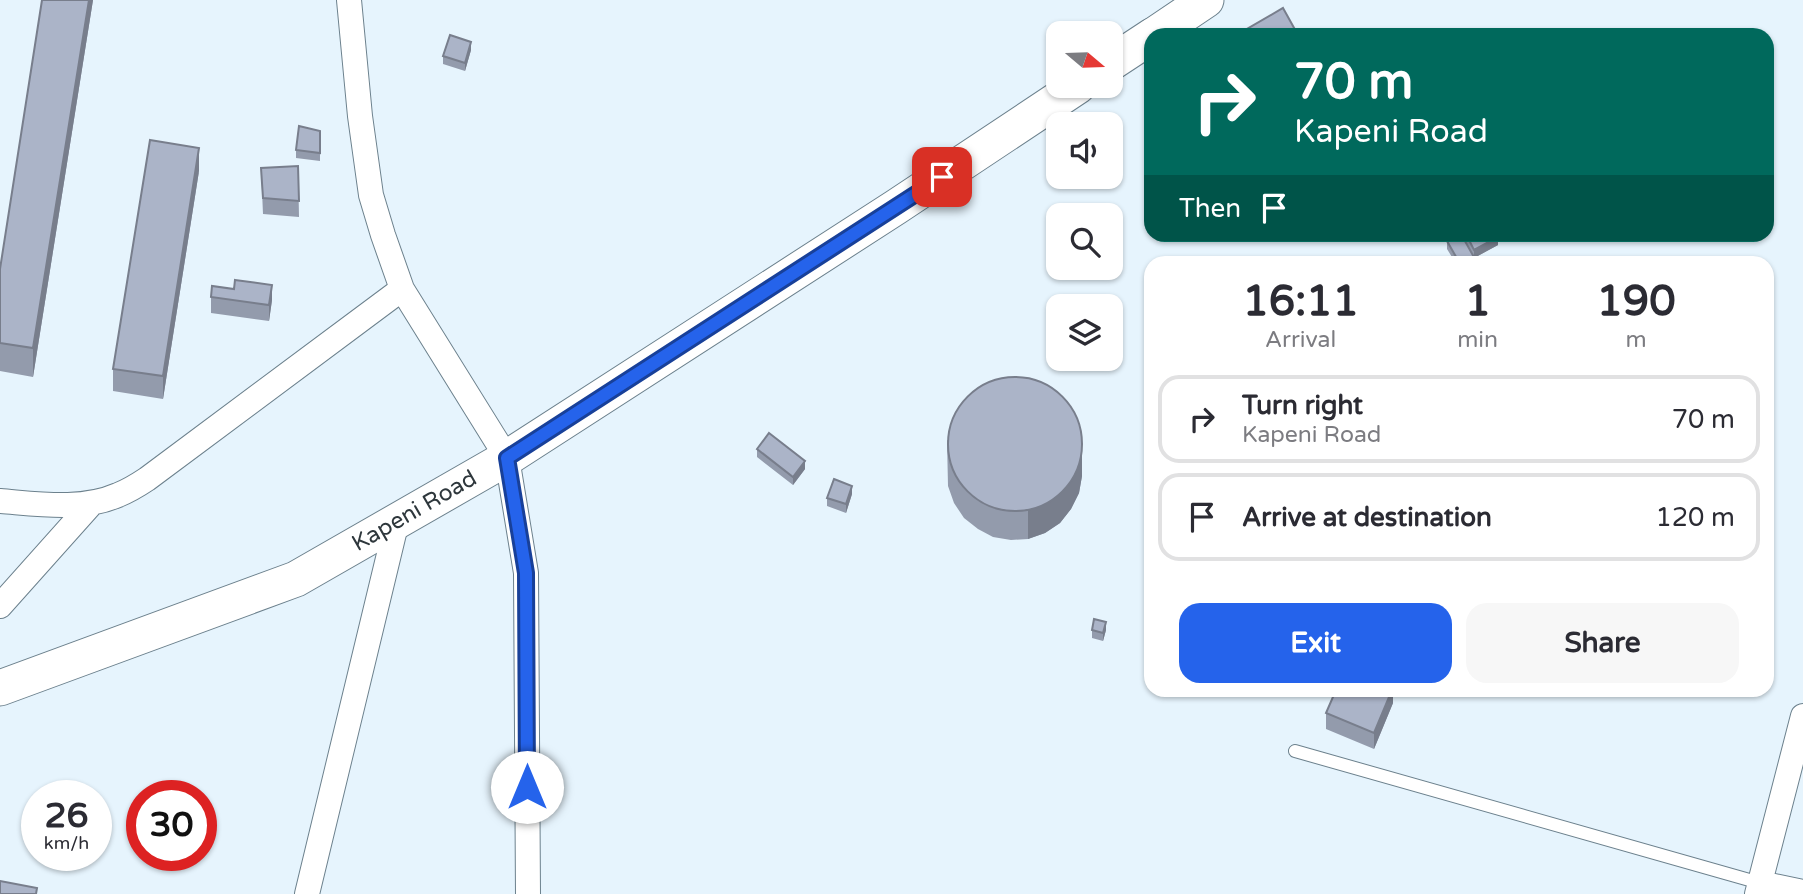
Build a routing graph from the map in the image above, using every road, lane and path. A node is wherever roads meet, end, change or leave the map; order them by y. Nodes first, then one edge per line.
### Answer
1 (349, 0) edge
2 (1206, 0) edge
3 (1165, 28) edge
4 (1144, 42) edge
5 (1124, 55) edge
6 (1060, 98) edge
7 (402, 289) junction
8 (507, 458) junction
9 (0, 500) edge
10 (92, 503) junction
11 (397, 521) junction
12 (0, 606) edge
13 (0, 688) edge
14 (1803, 716) edge
15 (1295, 751) dead end
16 (1759, 889) edge
17 (1803, 892) edge
18 (307, 894) edge
19 (527, 894) edge

1 - 7 street
2 - 3 main road
4 - 5 main road
6 - 8 main road, Kapeni Road
7 - 8 street
7 - 10 street
8 - 11 main road, Kapeni Road
8 - 19 street
9 - 10 street
10 - 12 street
11 - 13 main road, Kapeni Road
11 - 18 street
14 - 16 street
15 - 16 lane
16 - 17 street

